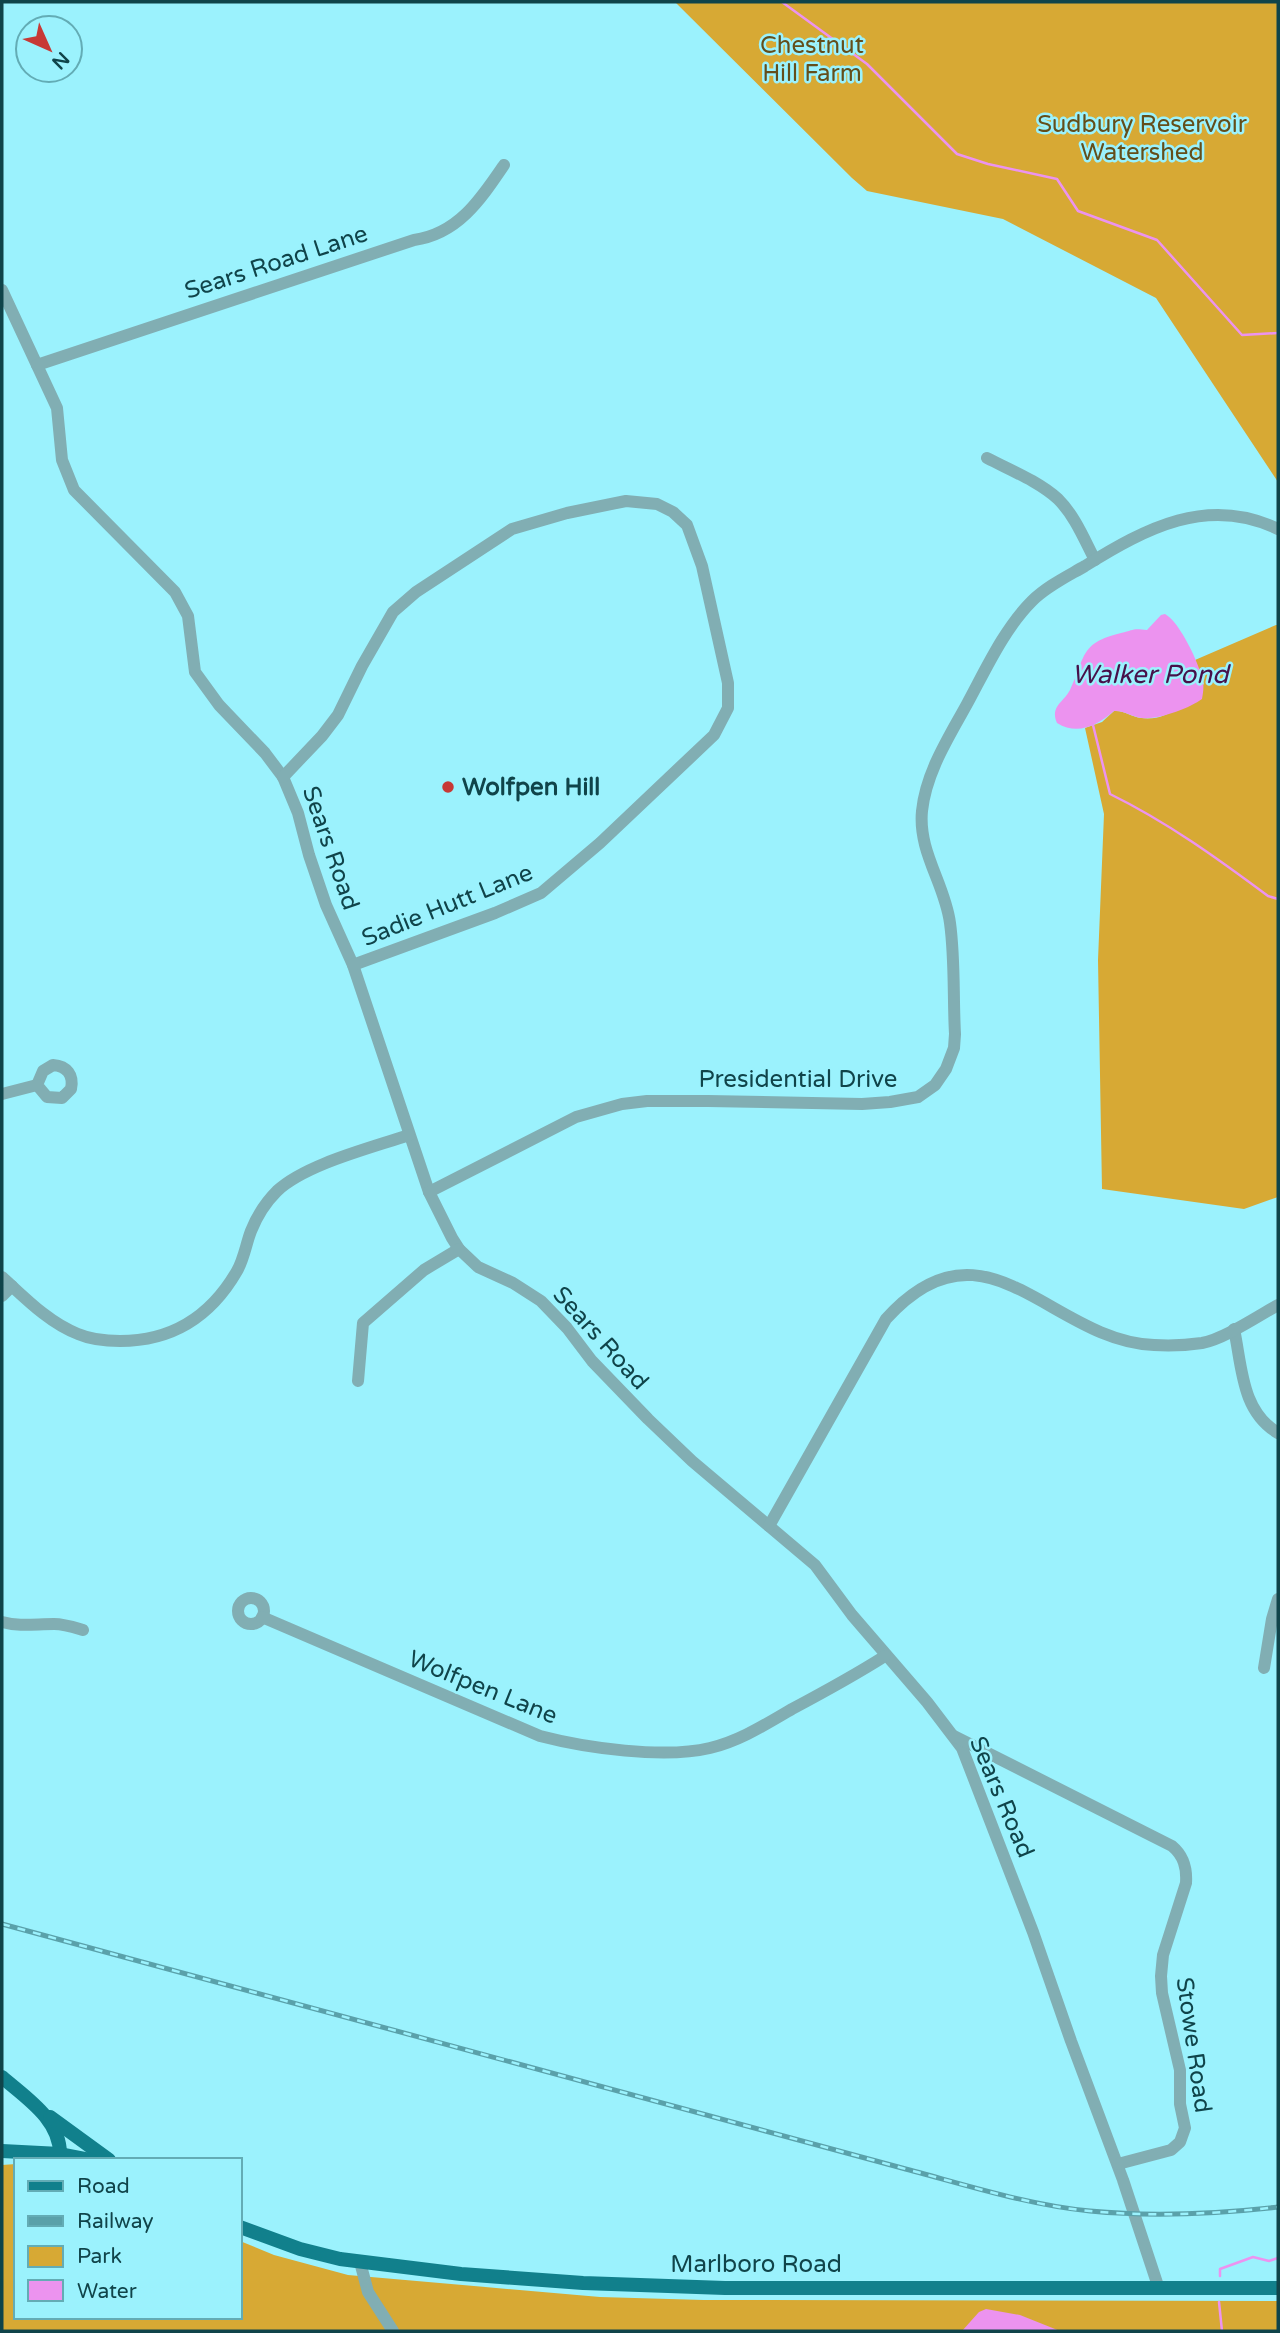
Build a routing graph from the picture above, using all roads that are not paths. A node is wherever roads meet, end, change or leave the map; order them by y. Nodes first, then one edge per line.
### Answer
1 (505, 165) dead end
2 (2, 290) edge
3 (37, 365) junction
4 (987, 458) dead end
5 (1278, 529) edge
6 (1095, 560) junction
7 (283, 777) junction
8 (353, 965) junction
9 (37, 1085) dead end
10 (2, 1094) edge
11 (409, 1135) junction
12 (429, 1192) junction
13 (459, 1249) junction
14 (2, 1277) edge
15 (12, 1286) junction
16 (2, 1296) edge
17 (1278, 1305) edge
18 (1234, 1329) junction
19 (358, 1381) dead end
20 (1278, 1433) edge
21 (769, 1527) junction
22 (1278, 1599) edge
23 (262, 1616) dead end
24 (2, 1622) edge
25 (83, 1630) dead end
26 (885, 1656) junction
27 (1264, 1668) dead end
28 (953, 1736) junction
29 (2, 2077) edge
30 (44, 2113) junction
31 (2, 2151) edge
32 (60, 2154) junction
33 (81, 2158) edge
34 (106, 2158) edge
35 (1118, 2164) junction
36 (242, 2228) edge
37 (360, 2262) junction
38 (1278, 2288) edge
39 (1158, 2289) junction
40 (393, 2331) edge

1 - 3 street, Sears Road Lane
2 - 3 street, Sears Road
3 - 7 street, Sears Road
4 - 6 street
5 - 6 street, Presidential Drive
6 - 12 street, Presidential Drive
7 - 8 street, Sears Road
7 - 8 street, Sadie Hutt Lane
8 - 11 street, Sears Road
9 - 10 street
11 - 12 street, Sears Road
11 - 15 street
12 - 13 street, Sears Road
13 - 19 street
13 - 21 street, Sears Road
14 - 15 street
15 - 16 street
17 - 18 street
18 - 20 street
18 - 21 street
21 - 26 street, Sears Road
22 - 27 street
23 - 26 street, Wolfpen Lane
24 - 25 street
26 - 28 street, Sears Road
28 - 35 street, Sears Road
28 - 35 street, Stowe Road
29 - 30 main road
30 - 32 main road
30 - 34 main road
31 - 32 main road
32 - 33 main road
35 - 39 street, Sears Road
36 - 37 main road, Marlboro Road
37 - 39 main road, Marlboro Road
37 - 40 street
38 - 39 main road, Marlboro Road

